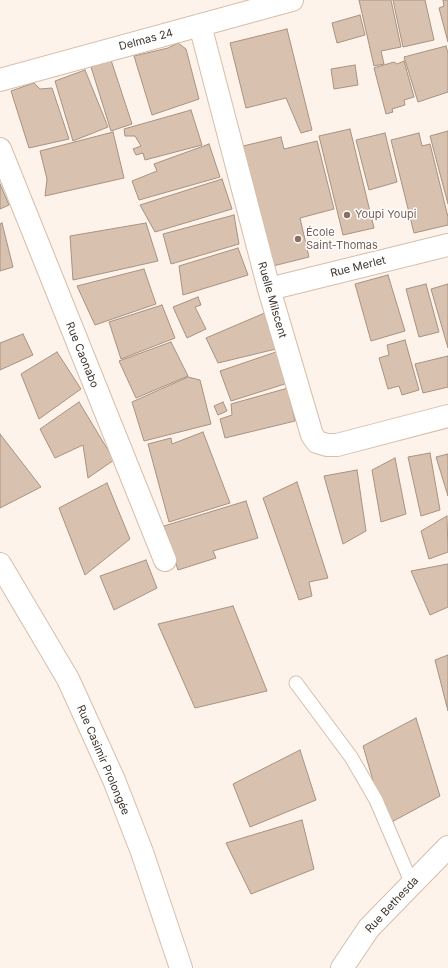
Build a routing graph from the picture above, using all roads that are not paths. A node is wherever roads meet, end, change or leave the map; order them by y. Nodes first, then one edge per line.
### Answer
1 (292, 0) edge
2 (200, 25) junction
3 (0, 80) edge
4 (0, 149) edge
5 (448, 245) edge
6 (269, 289) junction
7 (448, 416) edge
8 (165, 560) dead end
9 (0, 564) edge
10 (296, 683) dead end
11 (448, 847) edge
12 (412, 884) junction
13 (181, 968) edge
14 (342, 968) edge

1 - 2 street, Delmas 24
2 - 3 street, Delmas 24
2 - 6 street, Ruelle Milscent
4 - 8 street, Rue Caonabo
5 - 6 street, Rue Merlet
6 - 7 street, Ruelle Milscent
9 - 13 street, Rue Casimir Prolongée
10 - 12 lane
11 - 12 street, Rue Bethesda
12 - 14 street, Rue Bethesda

